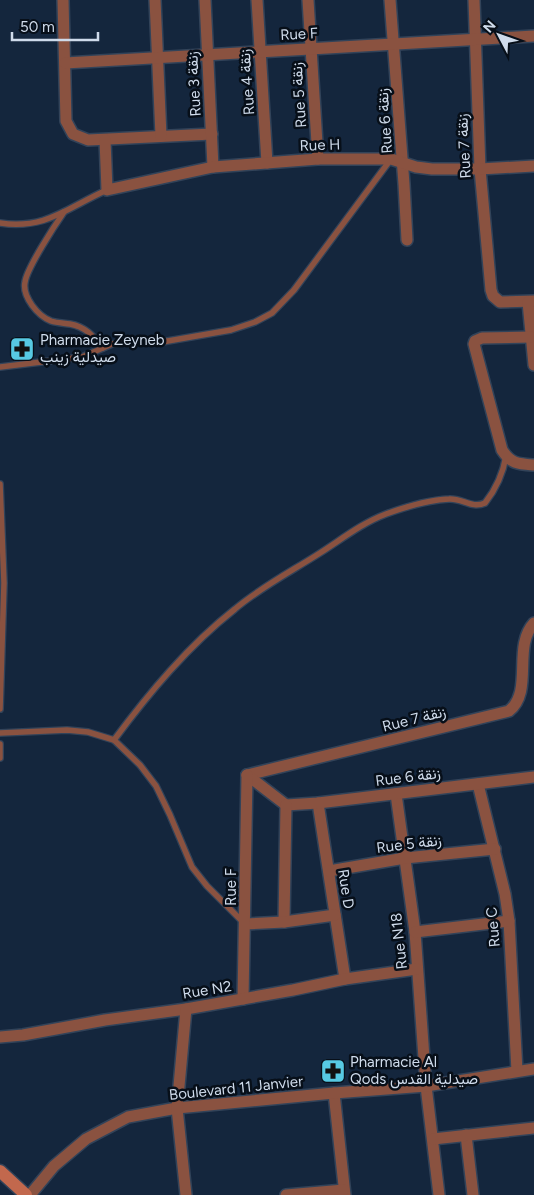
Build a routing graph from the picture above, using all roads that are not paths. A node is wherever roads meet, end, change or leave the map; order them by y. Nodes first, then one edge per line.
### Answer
1 (63, 0) edge
2 (155, 0) edge
3 (205, 0) edge
4 (257, 0) edge
5 (308, 0) edge
6 (390, 0) edge
7 (474, 0) edge
8 (534, 36) edge
9 (476, 39) junction
10 (394, 44) junction
11 (311, 49) junction
12 (260, 52) junction
13 (208, 55) junction
14 (158, 58) junction
15 (65, 63) junction
16 (212, 134) junction
17 (161, 136) junction
18 (106, 140) junction
19 (318, 159) junction
20 (391, 159) junction
21 (402, 162) junction
22 (267, 163) junction
23 (534, 166) edge
24 (213, 167) junction
25 (480, 169) junction
26 (107, 190) junction
27 (64, 212) junction
28 (0, 223) edge
29 (407, 240) dead end
30 (531, 301) edge
31 (531, 337) junction
32 (103, 348) junction
33 (533, 364) edge
34 (0, 368) edge
35 (506, 456) junction
36 (534, 465) edge
37 (0, 484) edge
38 (2, 583) edge
39 (534, 623) edge
40 (529, 658) edge
41 (0, 709) edge
42 (0, 733) edge
43 (114, 740) junction
44 (0, 744) edge
45 (0, 758) edge
46 (247, 775) junction
47 (534, 777) edge
48 (478, 784) junction
49 (396, 794) junction
50 (318, 803) junction
51 (286, 805) junction
52 (494, 849) junction
53 (405, 858) junction
54 (328, 871) junction
55 (335, 915) junction
56 (509, 921) junction
57 (284, 922) junction
58 (246, 924) junction
59 (415, 932) junction
60 (417, 969) junction
61 (345, 979) junction
62 (243, 999) junction
63 (186, 1009) junction
64 (0, 1037) edge
65 (534, 1070) edge
66 (517, 1072) junction
67 (426, 1086) junction
68 (334, 1093) junction
69 (177, 1108) junction
70 (534, 1128) edge
71 (466, 1135) junction
72 (433, 1139) junction
73 (0, 1171) edge
74 (345, 1192) edge
75 (26, 1195) edge
76 (30, 1195) edge
77 (186, 1195) edge
78 (286, 1195) edge
79 (439, 1195) edge
80 (473, 1195) edge

1 - 15 street
2 - 14 street
3 - 13 street, Rue 3 زنقة
4 - 12 street, Rue 4 زنقة
5 - 11 street, Rue 5 زنقة
6 - 10 street, Rue 6 زنقة
7 - 9 street, Rue 7 زنقة
8 - 9 street, Rue F
9 - 10 street, Rue F
9 - 25 street, Rue 7 زنقة
10 - 11 street, Rue F
10 - 21 street, Rue 6 زنقة
11 - 12 street, Rue F
11 - 19 street, Rue 5 زنقة
12 - 13 street, Rue F
12 - 22 street, Rue 4 زنقة
13 - 14 street, Rue F
13 - 16 street, Rue 3 زنقة
14 - 15 street, Rue F
14 - 17 street
15 - 18 street
16 - 17 street
16 - 24 street, Rue 3 زنقة
17 - 18 street
18 - 26 street
19 - 20 street, Rue H
19 - 22 street, Rue H
20 - 21 street, Rue H
20 - 32 lane
21 - 25 street, Rue H
21 - 29 street, Rue 6 زنقة
22 - 24 street, Rue H
23 - 25 street, Rue H
24 - 26 street, Rue H
25 - 30 street, Rue 7 زنقة
26 - 27 lane
27 - 28 lane
27 - 32 lane
30 - 31 street
31 - 33 street
31 - 35 street
32 - 34 lane
35 - 36 street
35 - 43 lane
37 - 38 lane
38 - 41 lane
39 - 40 street, Rue 7 زنقة
40 - 46 street, Rue 7 زنقة
42 - 43 lane
43 - 58 lane
44 - 45 lane
46 - 51 street
46 - 58 street, Rue F
47 - 48 street, Rue 6 زنقة
48 - 49 street, Rue 6 زنقة
48 - 52 street, Rue C
49 - 50 street, Rue 6 زنقة
49 - 53 street, Rue N18
50 - 51 street, Rue 6 زنقة
50 - 54 street, Rue D
51 - 57 street
52 - 53 street, Rue 5 زنقة
52 - 56 street, Rue C
53 - 54 street, Rue 5 زنقة
53 - 59 street, Rue N18
54 - 55 street, Rue D
55 - 57 street
55 - 61 street, Rue D
56 - 59 street
56 - 66 street, Rue C
57 - 58 street
58 - 62 street, Rue F
59 - 60 street, Rue N18
60 - 61 street, Rue N2
60 - 67 street, Rue N18
61 - 62 street, Rue N2
62 - 63 street, Rue N2
63 - 64 street, Rue N2
63 - 69 street
65 - 66 street, Boulevard 11 Janvier
66 - 67 street, Boulevard 11 Janvier
67 - 68 street, Boulevard 11 Janvier
67 - 72 street, Rue N18
68 - 69 street, Boulevard 11 Janvier
68 - 74 street
69 - 76 street, Boulevard 11 Janvier
69 - 77 street
70 - 71 street
71 - 72 street
71 - 80 street
72 - 79 street, Rue N18
73 - 75 main road
74 - 78 street

